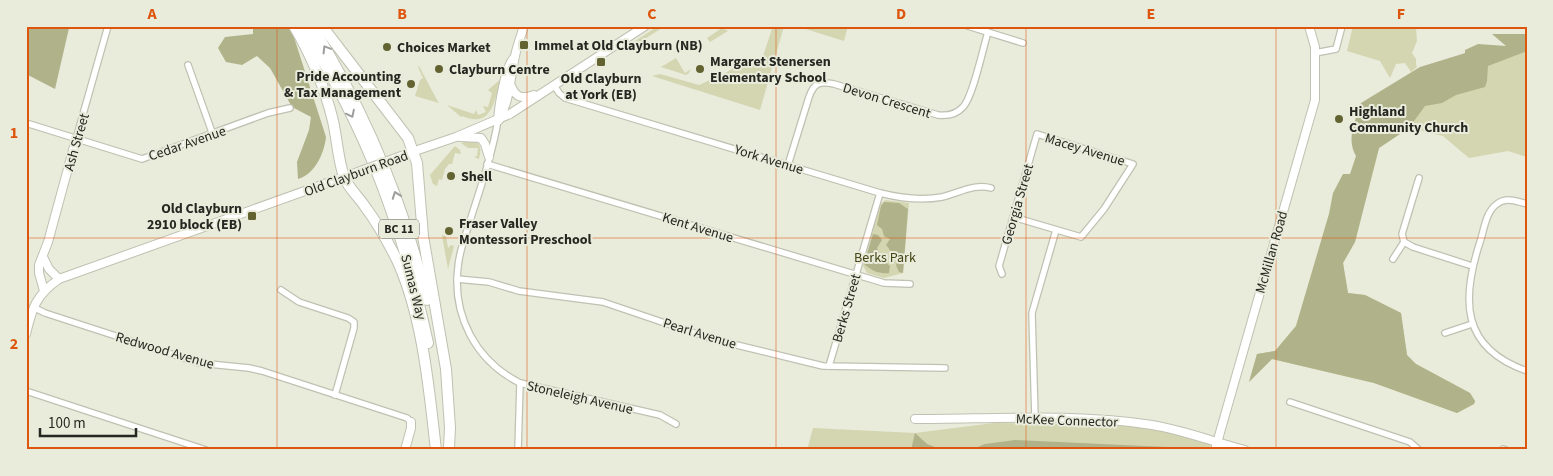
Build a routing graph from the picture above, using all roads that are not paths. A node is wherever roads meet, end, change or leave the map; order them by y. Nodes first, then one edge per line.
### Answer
1 (108, 26) edge
2 (294, 26) edge
3 (301, 26) edge
4 (312, 26) edge
5 (322, 26) edge
6 (524, 26) edge
7 (645, 26) edge
8 (968, 26) edge
9 (1309, 26) edge
10 (1342, 26) edge
11 (988, 32) junction
12 (1023, 43) dead end
13 (1315, 52) junction
14 (514, 58) junction
15 (188, 65) dead end
16 (554, 85) junction
17 (511, 86) junction
18 (543, 93) junction
19 (290, 108) dead end
20 (498, 120) junction
21 (26, 123) edge
22 (213, 134) junction
23 (1037, 134) joint
24 (456, 137) junction
25 (76, 139) junction
26 (409, 154) junction
27 (488, 160) junction
28 (788, 165) junction
29 (344, 177) junction
30 (1419, 178) dead end
31 (991, 188) dead end
32 (880, 193) junction
33 (1527, 204) edge
34 (1013, 217) junction
35 (1056, 230) junction
36 (1404, 242) junction
37 (43, 257) junction
38 (1393, 259) dead end
39 (1472, 266) junction
40 (855, 274) junction
41 (1002, 274) dead end
42 (59, 279) junction
43 (457, 279) junction
44 (910, 284) dead end
45 (47, 288) junction
46 (281, 290) dead end
47 (33, 307) junction
48 (1472, 324) junction
49 (1445, 333) dead end
50 (26, 334) edge
51 (829, 366) junction
52 (945, 368) dead end
53 (1527, 371) edge
54 (520, 383) junction
55 (26, 390) edge
56 (335, 395) junction
57 (1290, 402) dead end
58 (1035, 418) junction
59 (915, 419) dead end
60 (411, 422) joint
61 (676, 424) dead end
62 (1216, 446) edge
63 (446, 449) edge
64 (206, 450) edge
65 (405, 450) edge
66 (436, 450) edge
67 (518, 450) edge
68 (1245, 450) edge
69 (1419, 450) edge

1 - 25 street, Ash Street
2 - 29 highway
3 -> 63 highway, Sumas Way / BC 11
63 -> 4 highway, Sumas Way / BC 11
5 - 26 highway
6 - 14 main road
7 - 16 main road, Old Clayburn Road
8 - 11 street
9 - 13 main road, McMillan Road
10 - 13 street
11 - 12 street
11 - 28 street, Devon Crescent
13 - 62 main road, McMillan Road
14 - 17 main road
14 - 20 main road
15 - 22 street
16 - 18 main road, Old Clayburn Road
16 - 28 street, York Avenue
17 - 18 main road
17 - 20 main road
18 - 20 main road, Old Clayburn Road
19 - 22 street, Cedar Avenue
20 - 24 main road, Old Clayburn Road
20 - 27 street, Stoneleigh Avenue
21 - 25 street, Cedar Avenue
22 - 25 street, Cedar Avenue
23 - 34 street, Georgia Street
23 - 35 street, Macey Avenue
24 - 26 main road, Old Clayburn Road
24 - 27 main road
25 - 37 main road, Ash Street
26 - 29 main road, Old Clayburn Road, bridge
26 - 63 highway
27 - 40 street, Kent Avenue
27 - 43 street, Stoneleigh Avenue
28 - 32 street, York Avenue
29 - 42 main road, Old Clayburn Road
29 - 66 highway
30 - 36 street
31 - 32 street, York Avenue
32 - 40 street, Berks Street
33 - 39 street
34 - 35 street
34 - 41 street, Georgia Street
35 - 58 street
36 - 38 street
36 - 39 street
37 - 42 main road
37 - 45 main road, Ash Street
39 - 48 street
40 - 44 street, Kent Avenue
40 - 51 street, Berks Street
42 - 45 main road, Old Clayburn Road
43 - 51 street, Pearl Avenue
43 - 54 street, Stoneleigh Avenue
45 - 47 main road
46 - 56 street
47 - 50 main road
47 - 56 street, Redwood Avenue
48 - 49 street
48 - 53 street
51 - 52 street, Pearl Avenue
54 - 61 street, Stoneleigh Avenue
54 - 67 street
55 - 64 street
56 - 60 street, Redwood Avenue
57 - 69 street
58 - 59 main road, McKee Connector
58 - 62 main road, McKee Connector
60 - 65 main road
62 - 68 main road, McKee Connector

